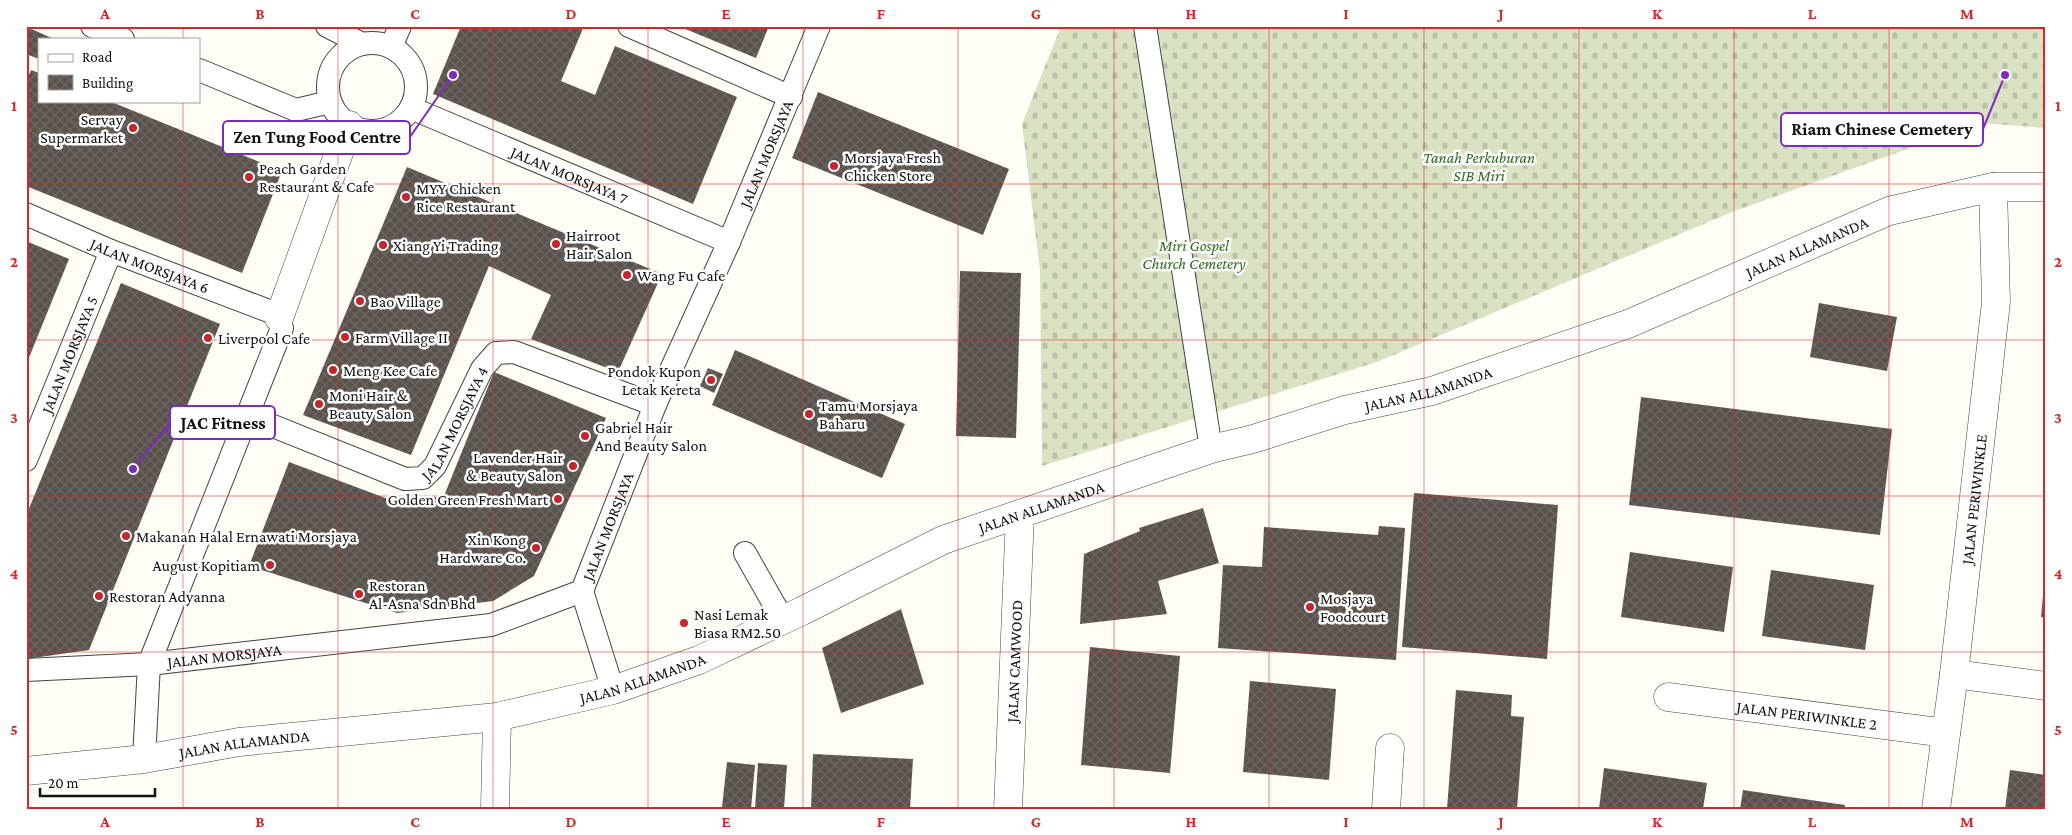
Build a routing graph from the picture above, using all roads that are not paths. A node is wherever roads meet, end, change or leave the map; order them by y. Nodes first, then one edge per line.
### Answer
1 (92, 26) edge
2 (328, 26) edge
3 (400, 26) edge
4 (628, 26) edge
5 (819, 26) edge
6 (1145, 26) edge
7 (121, 38) edge
8 (362, 44) junction
9 (391, 47) junction
10 (200, 70) edge
11 (791, 97) junction
12 (330, 102) junction
13 (411, 108) junction
14 (349, 125) junction
15 (2046, 186) edge
16 (1993, 187) junction
17 (26, 214) edge
18 (729, 242) junction
19 (111, 250) junction
20 (276, 316) junction
21 (655, 405) junction
22 (248, 416) junction
23 (1212, 449) junction
24 (26, 460) edge
25 (1020, 514) junction
26 (746, 553) dead end
27 (582, 591) junction
28 (783, 620) junction
29 (149, 664) junction
30 (26, 670) edge
31 (1954, 674) junction
32 (2046, 686) edge
33 (613, 690) junction
34 (1668, 697) dead end
35 (497, 717) junction
36 (1946, 733) junction
37 (1390, 748) dead end
38 (144, 759) junction
39 (26, 771) edge
40 (495, 809) edge
41 (1008, 809) edge
42 (1386, 809) edge
43 (1936, 809) edge

1 - 7 lane
2 - 8 lane
3 - 9 lane
4 - 11 lane
5 - 11 lane, JALAN MORSJAYA
6 - 23 lane
8 - 9 lane
8 - 12 lane
9 - 13 lane
10 - 12 lane
11 - 18 lane, JALAN MORSJAYA
12 - 14 lane
13 - 14 lane
13 - 18 lane, JALAN MORSJAYA 7
14 - 20 street
15 - 16 street, JALAN ALLAMANDA
16 - 23 street, JALAN ALLAMANDA
16 - 31 street, JALAN PERIWINKLE
17 - 19 lane, JALAN MORSJAYA 6
18 - 21 lane, JALAN MORSJAYA
19 - 20 lane, JALAN MORSJAYA 6
19 - 24 lane, JALAN MORSJAYA 5
20 - 22 lane
21 - 22 lane, JALAN MORSJAYA 4
21 - 27 lane, JALAN MORSJAYA
22 - 29 lane
23 - 25 street, JALAN ALLAMANDA
25 - 28 street, JALAN ALLAMANDA
25 - 41 street, JALAN CAMWOOD
26 - 28 lane
27 - 29 lane, JALAN MORSJAYA
27 - 33 lane
28 - 33 street, JALAN ALLAMANDA
29 - 30 lane, JALAN MORSJAYA
29 - 38 lane
31 - 32 street
31 - 36 street, JALAN PERIWINKLE
33 - 35 street, JALAN ALLAMANDA
34 - 36 street, JALAN PERIWINKLE 2
35 - 38 street, JALAN ALLAMANDA
35 - 40 street
36 - 43 street, JALAN PERIWINKLE
37 - 42 street
38 - 39 street, JALAN ALLAMANDA

